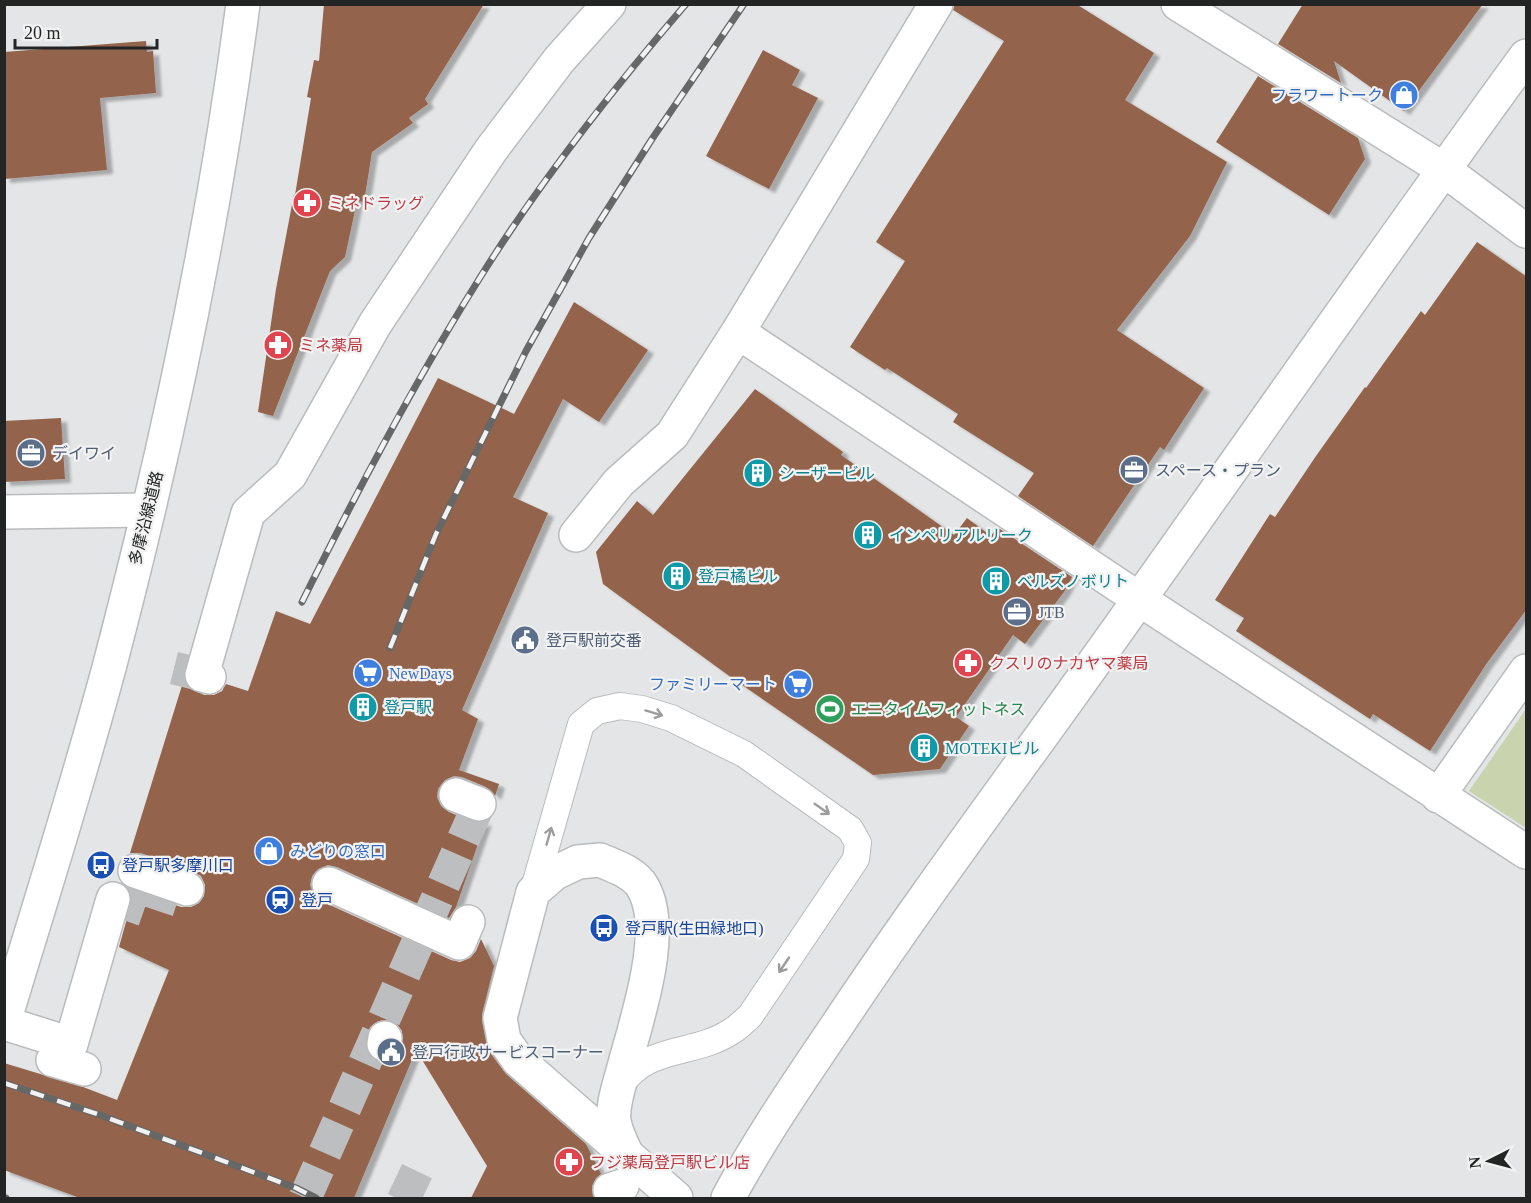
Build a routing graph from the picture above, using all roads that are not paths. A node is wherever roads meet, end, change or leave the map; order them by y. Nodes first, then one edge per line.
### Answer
1 (243, 4) edge
2 (609, 4) edge
3 (936, 4) edge
4 (1178, 4) edge
5 (1527, 56) edge
6 (1443, 169) junction
7 (1527, 231) edge
8 (738, 332) junction
9 (148, 510) junction
10 (4, 512) edge
11 (576, 535) dead end
12 (1139, 599) junction
13 (1527, 671) edge
14 (209, 677) dead end
15 (1438, 796) junction
16 (1527, 852) edge
17 (135, 871) dead end
18 (329, 884) dead end
19 (187, 889) dead end
20 (534, 892) junction
21 (114, 899) dead end
22 (468, 922) dead end
23 (4, 1022) edge
24 (53, 1060) dead end
25 (84, 1069) dead end
26 (619, 1087) junction
27 (620, 1177) junction
28 (676, 1198) edge
29 (728, 1198) edge

1 - 9 street, 多摩沿線道路
2 - 14 street
3 - 8 street
4 - 6 street
5 - 6 street
6 - 7 street
6 - 12 street
8 - 11 street
8 - 12 street
9 - 10 street
9 - 23 street, 多摩沿線道路
12 - 15 street
12 - 29 street
13 - 15 street
15 - 16 street
17 - 19 street
18 - 22 street
20 - 26 street
20 -> 26 lane
20 - 27 street
21 - 23 street
24 - 25 street
26 - 27 street
27 - 28 street

